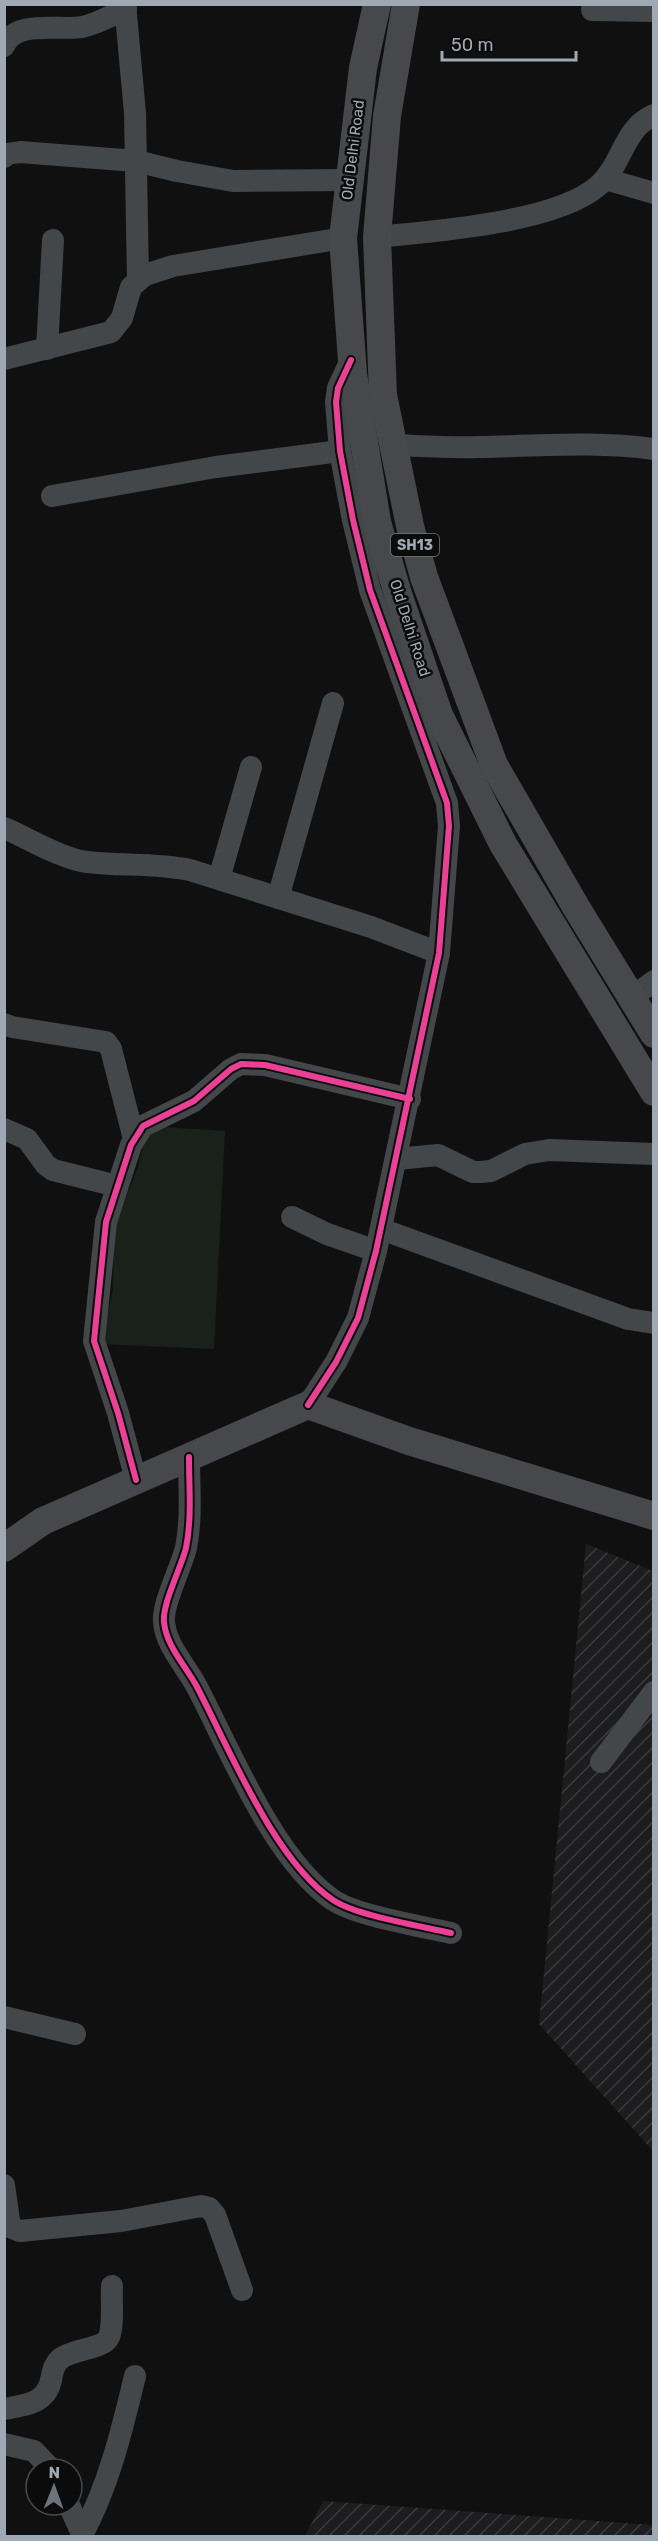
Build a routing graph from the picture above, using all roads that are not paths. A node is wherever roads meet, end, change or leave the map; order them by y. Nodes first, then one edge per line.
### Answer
1 (377, 4) edge
2 (406, 4) edge
3 (126, 7) edge
4 (592, 10) dead end
5 (654, 11) edge
6 (4, 46) edge
7 (654, 115) edge
8 (4, 157) edge
9 (136, 161) junction
10 (605, 179) junction
11 (349, 180) junction
12 (654, 193) edge
13 (377, 237) junction
14 (343, 238) junction
15 (53, 240) dead end
16 (138, 280) junction
17 (47, 349) junction
18 (4, 359) edge
19 (351, 360) junction
20 (392, 445) junction
21 (654, 449) edge
22 (340, 451) junction
23 (52, 496) dead end
24 (333, 703) dead end
25 (250, 767) dead end
26 (4, 828) edge
27 (219, 879) junction
28 (279, 898) junction
29 (439, 953) junction
30 (654, 981) edge
31 (631, 998) junction
32 (4, 1024) edge
33 (654, 1034) edge
34 (654, 1092) edge
35 (410, 1099) junction
36 (4, 1130) edge
37 (134, 1139) junction
38 (654, 1154) edge
39 (397, 1159) junction
40 (117, 1186) junction
41 (292, 1217) dead end
42 (381, 1229) junction
43 (376, 1251) junction
44 (654, 1323) edge
45 (308, 1405) junction
46 (189, 1457) junction
47 (136, 1480) junction
48 (654, 1516) edge
49 (4, 1548) edge
50 (654, 1692) edge
51 (601, 1762) dead end
52 (452, 1933) dead end
53 (4, 2017) edge
54 (75, 2034) dead end
55 (4, 2185) edge
56 (112, 2286) dead end
57 (242, 2290) dead end
58 (135, 2376) dead end
59 (4, 2409) edge
60 (4, 2444) edge
61 (40, 2457) edge
62 (74, 2517) edge
63 (82, 2536) edge

1 - 11 main road, Old Delhi Road / SH13
2 - 13 main road, Old Delhi Road / SH13
3 - 6 street
3 - 9 street
4 - 5 street
7 - 10 street
8 - 9 street
9 - 11 street
9 - 16 street
10 - 12 street
10 - 13 street
11 - 14 main road, Old Delhi Road / SH13
13 - 20 main road, Old Delhi Road / SH13
14 - 16 street
14 - 19 main road, Old Delhi Road / SH13
15 - 17 street
16 - 17 street
17 - 18 street
19 - 22 street
19 - 34 main road, Old Delhi Road / SH13
20 - 21 street
20 - 31 main road, Old Delhi Road / SH13
22 - 23 street
22 - 29 street
24 - 28 street
25 - 27 street
26 - 27 street
27 - 28 street
28 - 29 street
29 - 35 street
30 - 31 street
31 - 33 main road, Old Delhi Road / SH13
32 - 37 street
35 - 37 street
35 - 39 street
36 - 40 street
37 - 40 street
38 - 39 street
39 - 42 street
40 - 47 street
41 - 43 street
42 - 43 street
42 - 44 street
43 - 45 street
45 - 46 main road
45 - 48 main road
46 - 47 main road
46 - 52 street
47 - 49 main road
50 - 51 street
53 - 54 street
55 - 57 street
56 - 59 street
58 - 63 street
60 - 61 street
62 - 63 street

